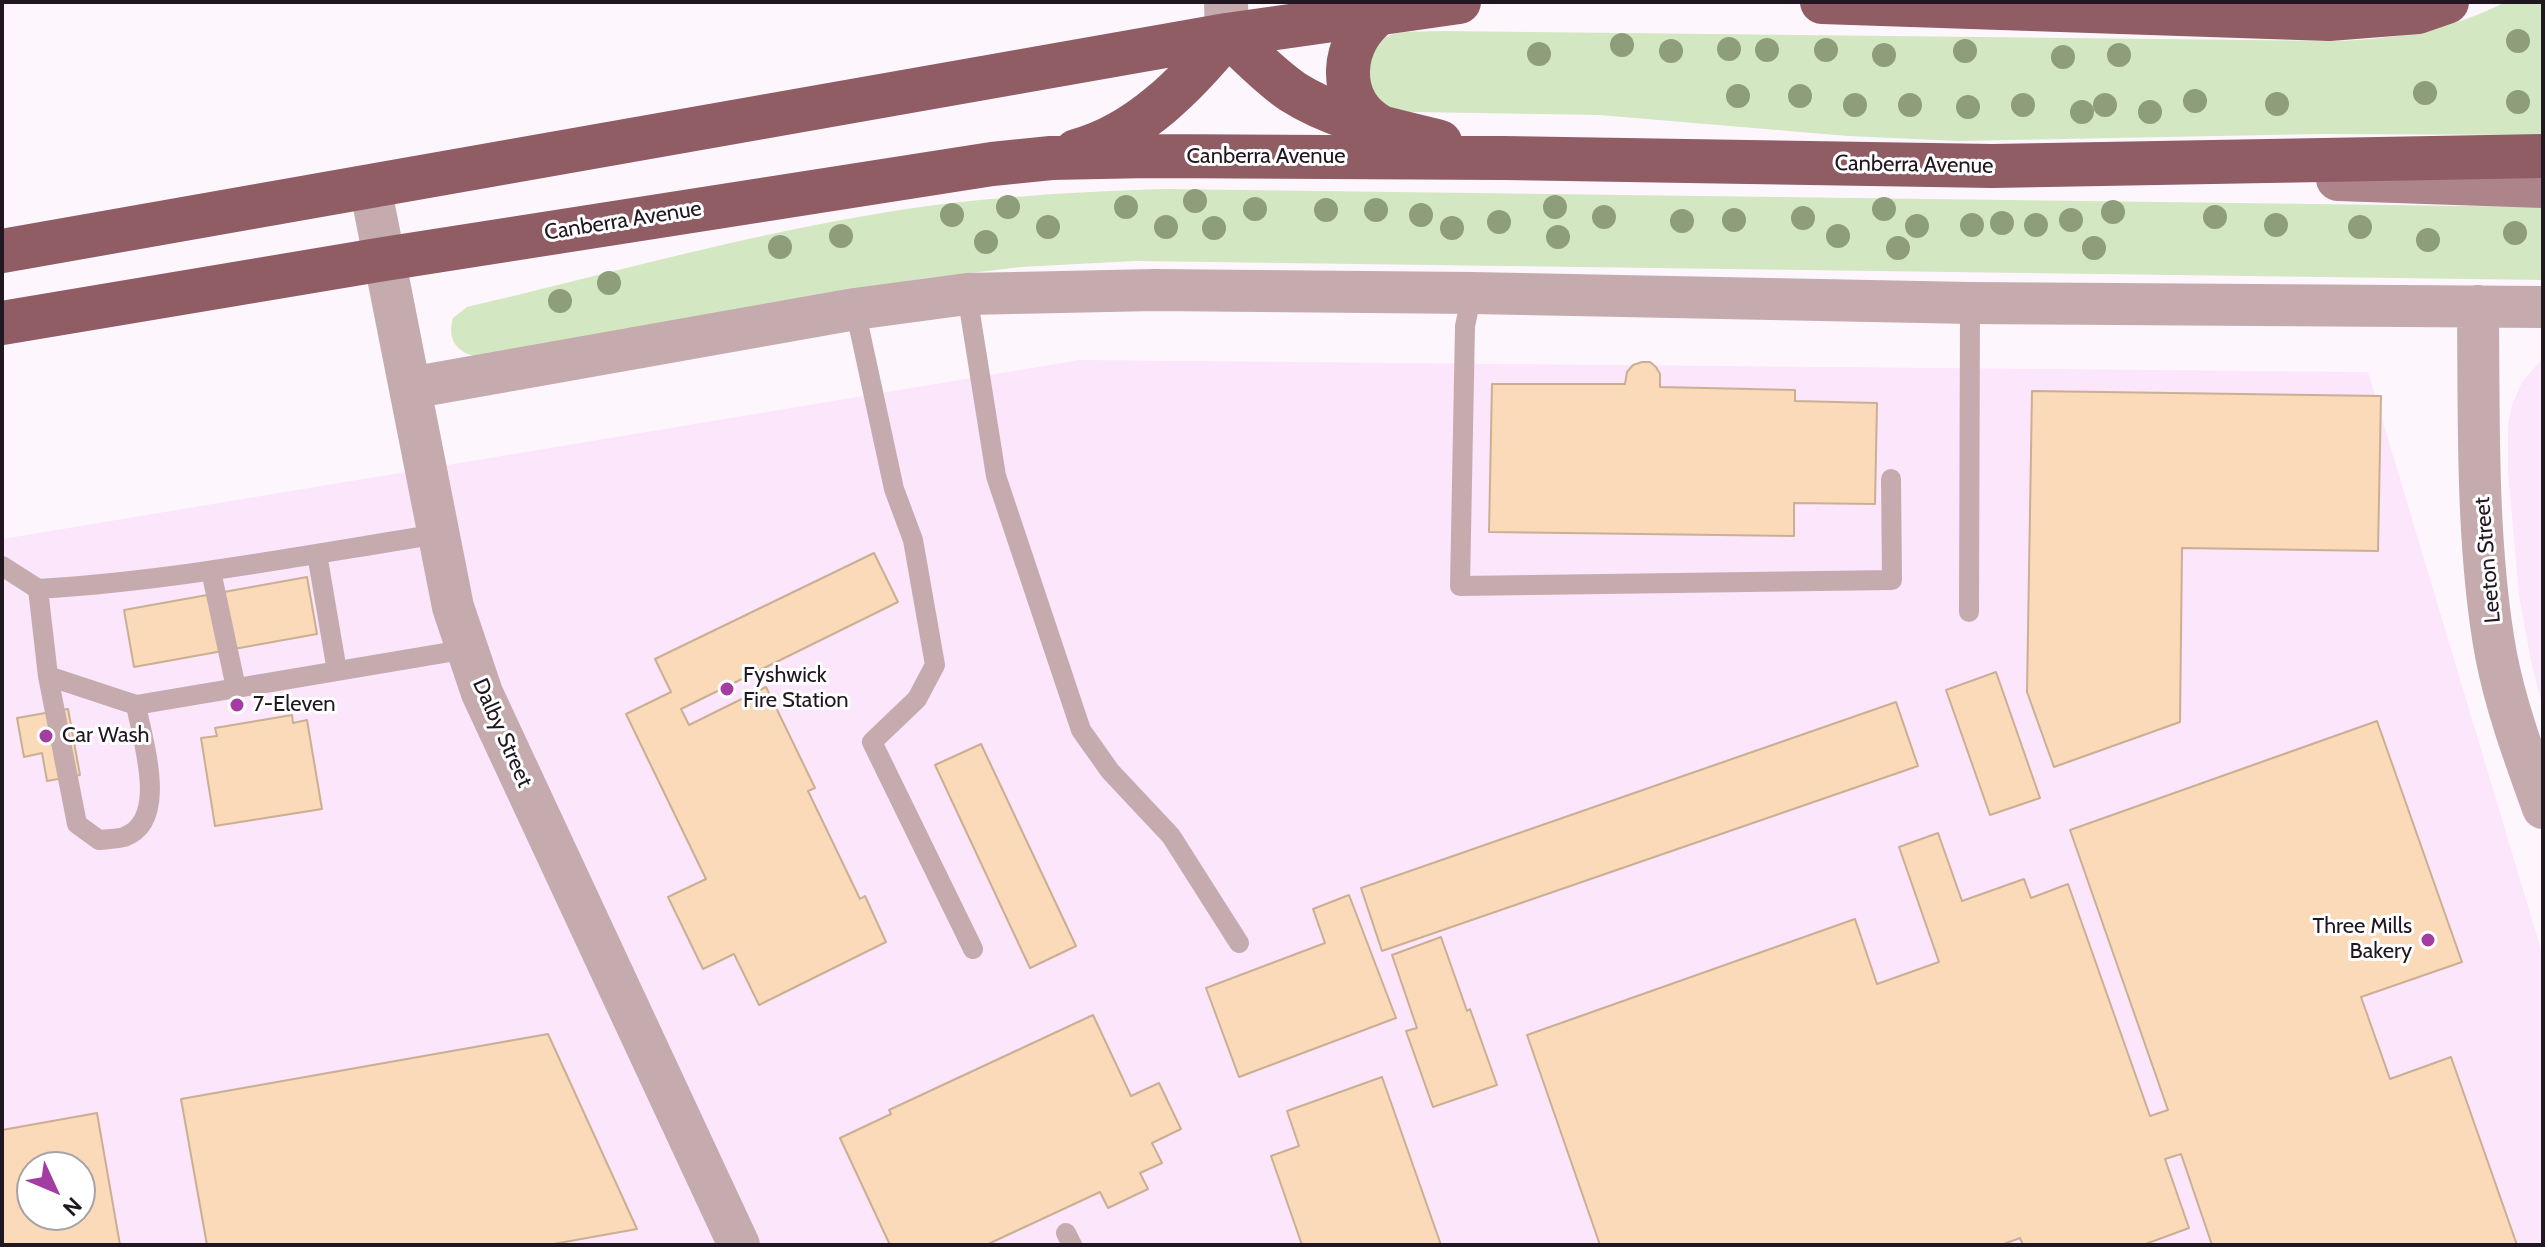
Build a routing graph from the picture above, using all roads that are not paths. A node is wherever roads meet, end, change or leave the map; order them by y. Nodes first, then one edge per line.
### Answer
1 (1459, 2) edge
2 (1822, 2) edge
3 (2447, 2) edge
4 (1380, 13) junction
5 (1226, 18) edge
6 (1379, 126) junction
7 (2543, 156) edge
8 (1051, 158) junction
9 (1504, 158) junction
10 (1992, 166) junction
11 (370, 186) junction
12 (2543, 186) edge
13 (2, 251) edge
14 (384, 259) junction
15 (1472, 293) junction
16 (967, 294) junction
17 (1970, 303) junction
18 (2478, 306) junction
19 (2543, 307) edge
20 (855, 309) junction
21 (2, 323) edge
22 (410, 388) junction
23 (1891, 479) dead end
24 (439, 534) junction
25 (317, 554) junction
26 (2, 566) edge
27 (211, 571) junction
28 (38, 589) junction
29 (1969, 612) dead end
30 (468, 649) junction
31 (337, 671) junction
32 (48, 676) junction
33 (236, 688) junction
34 (136, 705) junction
35 (2543, 808) edge
36 (1239, 943) dead end
37 (973, 949) dead end
38 (739, 1245) edge

1 - 4 highway
2 - 3 highway
4 - 5 highway
4 - 6 highway
5 - 6 highway
5 - 8 highway
5 - 11 highway
6 - 9 highway
7 - 10 highway, Canberra Avenue
8 - 9 highway, Canberra Avenue
8 - 14 highway, Canberra Avenue
9 - 10 highway, Canberra Avenue
10 - 12 main road
11 - 13 highway
11 - 14 street, Dalby Street
14 - 21 highway, Canberra Avenue
14 - 22 street, Dalby Street
15 - 16 street
15 - 17 street
15 - 23 lane
16 - 20 street
16 - 36 lane
17 - 18 street
17 - 29 lane
18 - 19 street
18 - 35 street, Leeton Street
20 - 22 street
20 - 37 lane
22 - 24 street, Dalby Street
24 - 25 lane
24 - 30 street, Dalby Street
25 - 27 lane
25 - 31 lane
26 - 28 lane
27 - 28 lane
27 - 33 lane
28 - 32 lane
30 - 31 lane
30 - 38 street, Dalby Street
31 - 33 lane
32 - 34 lane
32 - 34 lane
33 - 34 lane

